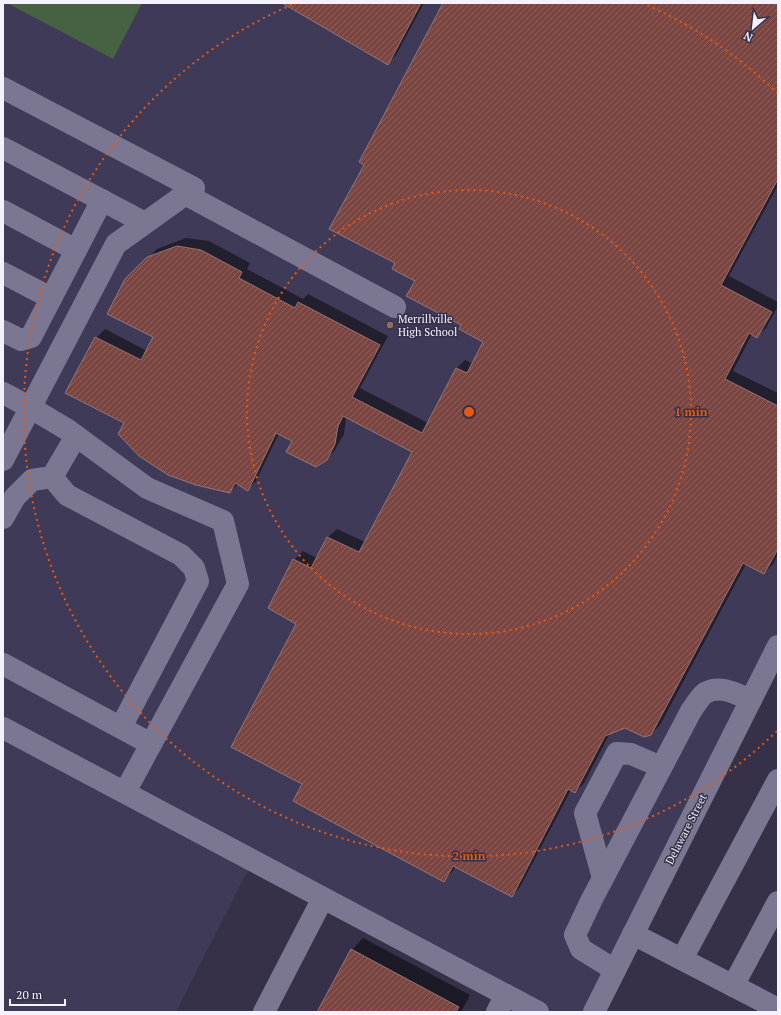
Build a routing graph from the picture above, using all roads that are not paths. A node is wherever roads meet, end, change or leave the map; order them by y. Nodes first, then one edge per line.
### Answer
1 (3, 88) edge
2 (3, 148) edge
3 (185, 194) junction
4 (102, 200) junction
5 (3, 211) edge
6 (145, 223) junction
7 (76, 250) junction
8 (3, 273) edge
9 (51, 298) junction
10 (395, 307) dead end
11 (3, 331) edge
12 (3, 393) edge
13 (30, 408) junction
14 (76, 436) junction
15 (3, 458) edge
16 (52, 477) junction
17 (3, 518) edge
18 (778, 646) edge
19 (3, 664) edge
20 (771, 680) edge
21 (751, 700) junction
22 (120, 727) junction
23 (3, 728) edge
24 (151, 744) junction
25 (661, 768) junction
26 (778, 780) edge
27 (125, 792) junction
28 (603, 878) junction
29 (324, 898) junction
30 (778, 902) edge
31 (633, 934) junction
32 (682, 959) junction
33 (615, 970) junction
34 (733, 986) junction
35 (502, 1003) edge
36 (778, 1009) edge
37 (264, 1012) edge
38 (538, 1012) edge
39 (594, 1012) edge

1 - 3 street
2 - 4 street
3 - 6 street
3 - 10 street
4 - 6 street
4 - 7 street
5 - 7 street
6 - 13 street
7 - 9 street
8 - 9 street
9 - 11 street
12 - 13 street
13 - 14 street
13 - 15 street
14 - 16 street
14 - 24 street
16 - 17 street
16 - 22 street
18 - 20 street, Delaware Street
19 - 22 street
20 - 21 street, Delaware Street
21 - 25 street
21 - 31 street, Delaware Street
22 - 24 street
23 - 27 street
24 - 27 street
25 - 28 street
25 - 28 street
26 - 32 street
27 - 29 street
28 - 33 street
29 - 35 street
29 - 37 street
30 - 34 street
31 - 32 street
31 - 33 street, Delaware Street
32 - 34 street
33 - 39 street, Delaware Street
34 - 36 street
35 - 38 street

